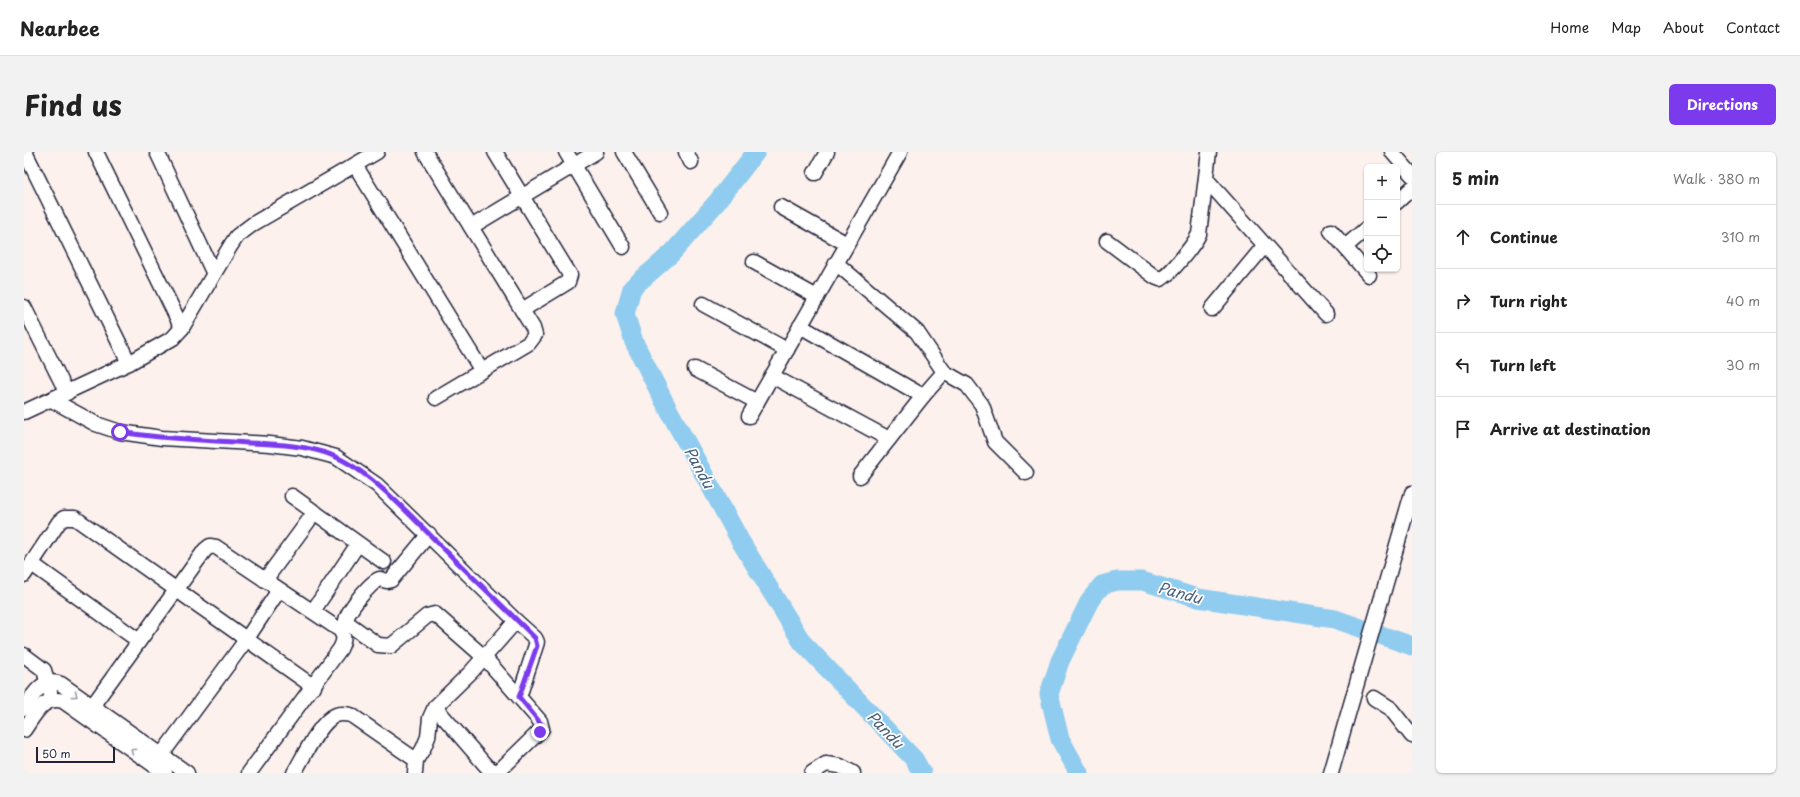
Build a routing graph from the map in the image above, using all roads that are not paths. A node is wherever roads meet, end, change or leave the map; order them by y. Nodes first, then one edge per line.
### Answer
1 (25, 152) edge
2 (96, 152) edge
3 (157, 152) edge
4 (377, 152) edge
5 (424, 152) edge
6 (495, 152) edge
7 (566, 152) edge
8 (596, 152) edge
9 (624, 152) edge
10 (828, 152) edge
11 (900, 152) edge
12 (1209, 152) edge
13 (1397, 154) edge
14 (355, 165) junction
15 (574, 165) junction
16 (815, 173) dead end
17 (1412, 175) edge
18 (1206, 179) junction
19 (1412, 188) edge
20 (523, 196) junction
21 (1399, 200) edge
22 (781, 207) dead end
23 (660, 212) dead end
24 (471, 227) junction
25 (1331, 231) dead end
26 (1364, 231) edge
27 (1107, 241) dead end
28 (847, 244) junction
29 (1265, 245) junction
30 (623, 246) dead end
31 (1345, 247) junction
32 (754, 262) dead end
33 (836, 263) junction
34 (213, 272) junction
35 (1369, 275) dead end
36 (817, 297) junction
37 (703, 304) dead end
38 (24, 307) edge
39 (1212, 309) dead end
40 (522, 310) junction
41 (1326, 314) dead end
42 (800, 326) junction
43 (182, 328) junction
44 (786, 350) junction
45 (129, 363) junction
46 (695, 369) dead end
47 (482, 371) junction
48 (944, 372) junction
49 (772, 376) junction
50 (67, 393) junction
51 (923, 396) junction
52 (436, 398) dead end
53 (52, 400) junction
54 (757, 402) junction
55 (24, 412) edge
56 (749, 416) dead end
57 (889, 439) junction
58 (1026, 473) dead end
59 (860, 476) dead end
60 (1412, 493) edge
61 (292, 496) dead end
62 (315, 512) junction
63 (429, 534) junction
64 (358, 544) junction
65 (384, 562) dead end
66 (28, 569) edge
67 (265, 580) junction
68 (177, 590) junction
69 (279, 590) junction
70 (313, 612) junction
71 (516, 621) junction
72 (246, 640) junction
73 (139, 641) junction
74 (24, 655) edge
75 (484, 657) junction
76 (48, 682) junction
77 (314, 687) junction
78 (519, 697) junction
79 (1374, 698) dead end
80 (51, 700) junction
81 (435, 707) junction
82 (24, 708) edge
83 (88, 711) junction
84 (24, 730) edge
85 (1412, 734) edge
86 (158, 761) junction
87 (416, 766) edge
88 (254, 772) edge
89 (165, 773) edge
90 (187, 773) edge
91 (294, 773) edge
92 (812, 773) edge
93 (853, 773) edge
94 (1331, 773) edge

1 - 45 street
2 - 43 street
3 - 34 street
4 - 14 street
5 - 24 street
6 - 20 street
7 - 15 street
8 - 15 street
9 - 23 street
10 - 16 street
11 - 28 street
12 - 18 street
13 - 17 street
14 - 34 street
14 - 47 street
15 - 20 street
15 - 30 street
18 - 27 street
18 - 29 street
19 - 21 street
20 - 24 street
20 - 40 street
22 - 28 street
24 - 40 street
25 - 31 street
26 - 31 street
28 - 33 street
29 - 39 street
29 - 41 street
31 - 35 street
32 - 36 street
33 - 36 street
33 - 48 street
34 - 43 street
36 - 42 street
37 - 44 street
38 - 50 street
40 - 47 street
42 - 44 street
42 - 51 street
43 - 45 street
44 - 49 street
45 - 50 street
46 - 54 street
47 - 52 street
48 - 51 street
48 - 58 street
49 - 54 street
49 - 57 street
50 - 53 street
51 - 57 street
53 - 55 street
53 - 63 street
54 - 56 street
57 - 59 street
60 - 94 street
61 - 62 street
62 - 64 street
62 - 67 street
63 - 71 street
63 - 75 street
64 - 65 street
64 - 70 street
66 - 68 street
66 - 73 street
67 - 68 street
67 - 69 street
68 - 72 street
68 - 73 street
69 - 70 street
69 - 72 street
70 - 77 street
71 - 75 street
71 - 78 street
72 - 77 street
72 - 86 street
73 - 83 street
74 - 76 street
75 - 78 street
75 - 81 street
76 - 80 street
76 - 82 street
76 -> 83 street
77 - 88 street
78 - 81 street
79 - 85 street
80 - 83 street
80 - 84 street
81 - 87 street
83 - 86 street
86 - 89 street
86 - 90 street
87 - 91 street
92 - 93 street

